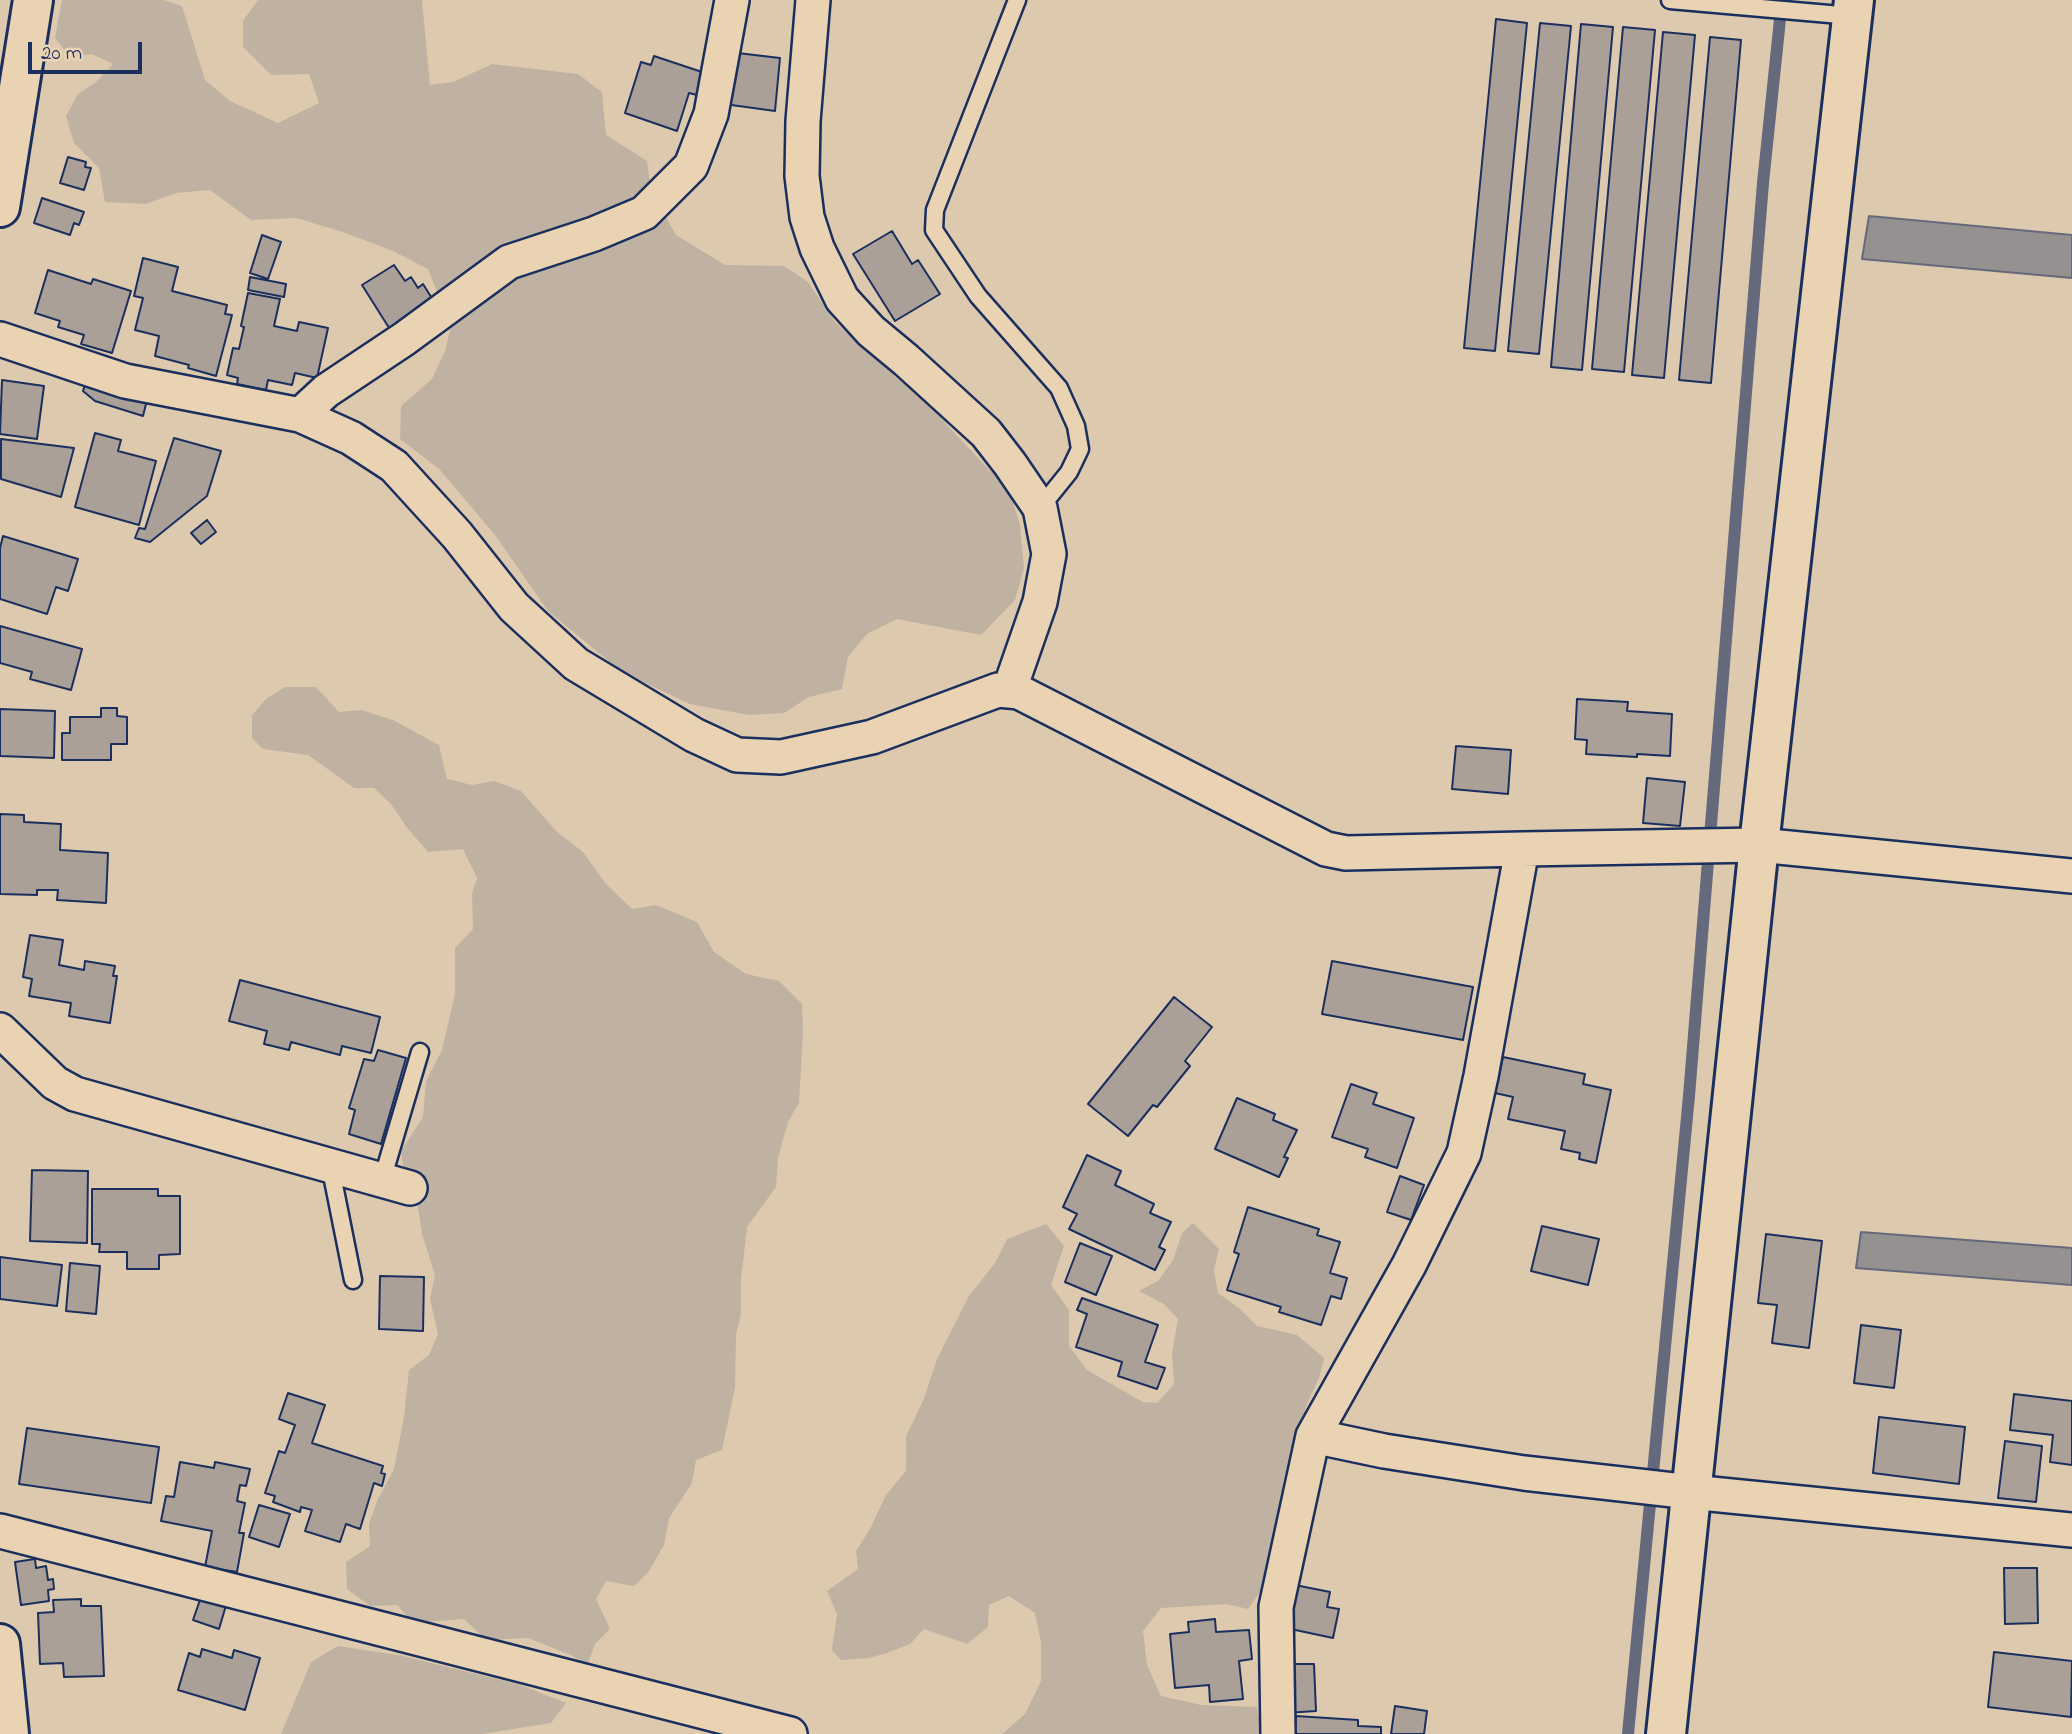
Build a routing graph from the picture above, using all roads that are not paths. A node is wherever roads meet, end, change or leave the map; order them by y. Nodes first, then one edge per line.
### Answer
1 (33, 0) edge
2 (732, 0) edge
3 (813, 0) edge
4 (1017, 0) edge
5 (1670, 0) edge
6 (1853, 8) edge
7 (0, 207) edge
8 (0, 339) edge
9 (300, 415) junction
10 (1040, 508) junction
11 (1009, 691) junction
12 (1759, 845) junction
13 (1522, 849) junction
14 (2072, 876) edge
15 (0, 1030) edge
16 (420, 1052) dead end
17 (330, 1165) junction
18 (396, 1184) joint
19 (353, 1280) dead end
20 (1313, 1436) junction
21 (1691, 1492) junction
22 (2072, 1530) edge
23 (0, 1531) edge
24 (0, 1644) edge
25 (9, 1734) edge
26 (790, 1734) edge
27 (1278, 1734) edge
28 (1667, 1734) edge

1 - 7 street
2 - 9 street
3 - 10 street
4 - 10 lane
5 - 6 lane
6 - 12 street
8 - 9 street
9 - 11 street
10 - 11 street
11 - 13 street
12 - 13 street
12 - 14 street
12 - 21 street
13 - 20 street
15 - 17 street
16 - 18 lane
17 - 18 street
17 - 19 lane
20 - 21 street
20 - 27 street
21 - 22 street
21 - 28 street
23 - 26 street
24 - 25 street

